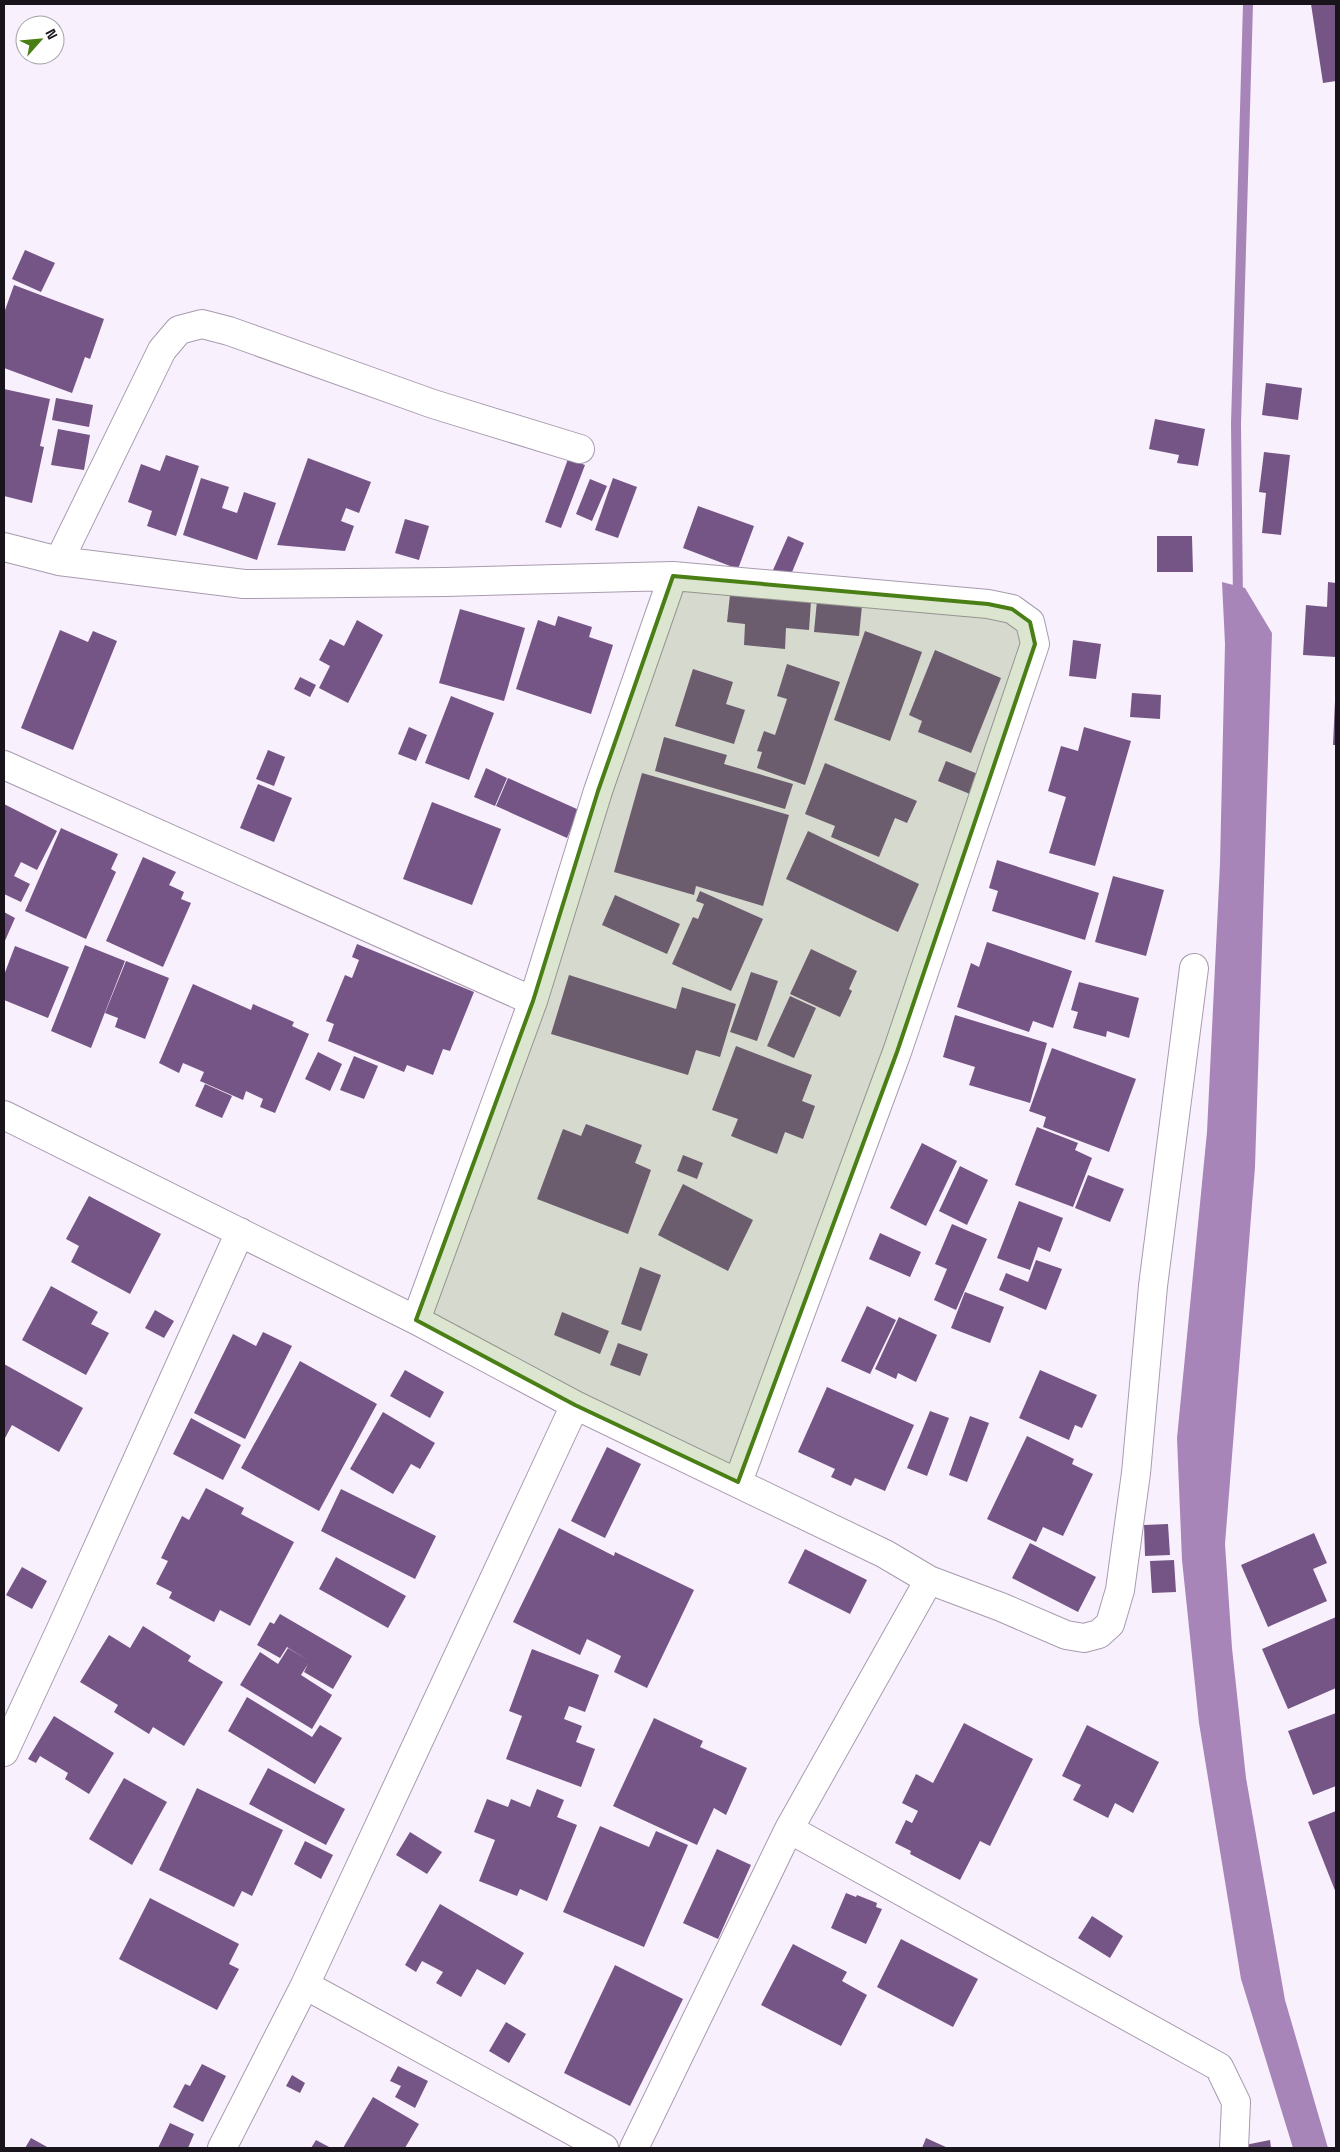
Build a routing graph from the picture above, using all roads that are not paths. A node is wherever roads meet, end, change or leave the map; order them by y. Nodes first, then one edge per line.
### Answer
1 (580, 449) dead end
2 (4, 546) edge
3 (59, 561) junction
4 (673, 576) junction
5 (4, 766) edge
6 (1194, 968) dead end
7 (533, 1001) junction
8 (4, 1115) edge
9 (240, 1232) junction
10 (416, 1320) junction
11 (575, 1404) junction
12 (738, 1482) junction
13 (929, 1580) junction
14 (4, 1752) edge
15 (789, 1829) junction
16 (305, 1985) junction
17 (222, 2148) edge
18 (604, 2148) edge
19 (634, 2148) edge
20 (1234, 2148) edge

1 - 3 street
2 - 3 street
3 - 4 street
4 - 7 street
4 - 12 street
5 - 7 street
6 - 13 street
7 - 10 street
8 - 9 street
9 - 10 street
9 - 14 street
10 - 11 street
11 - 12 street
11 - 16 street
12 - 13 street
13 - 15 street
15 - 19 street
15 - 20 street
16 - 17 street
16 - 18 street

